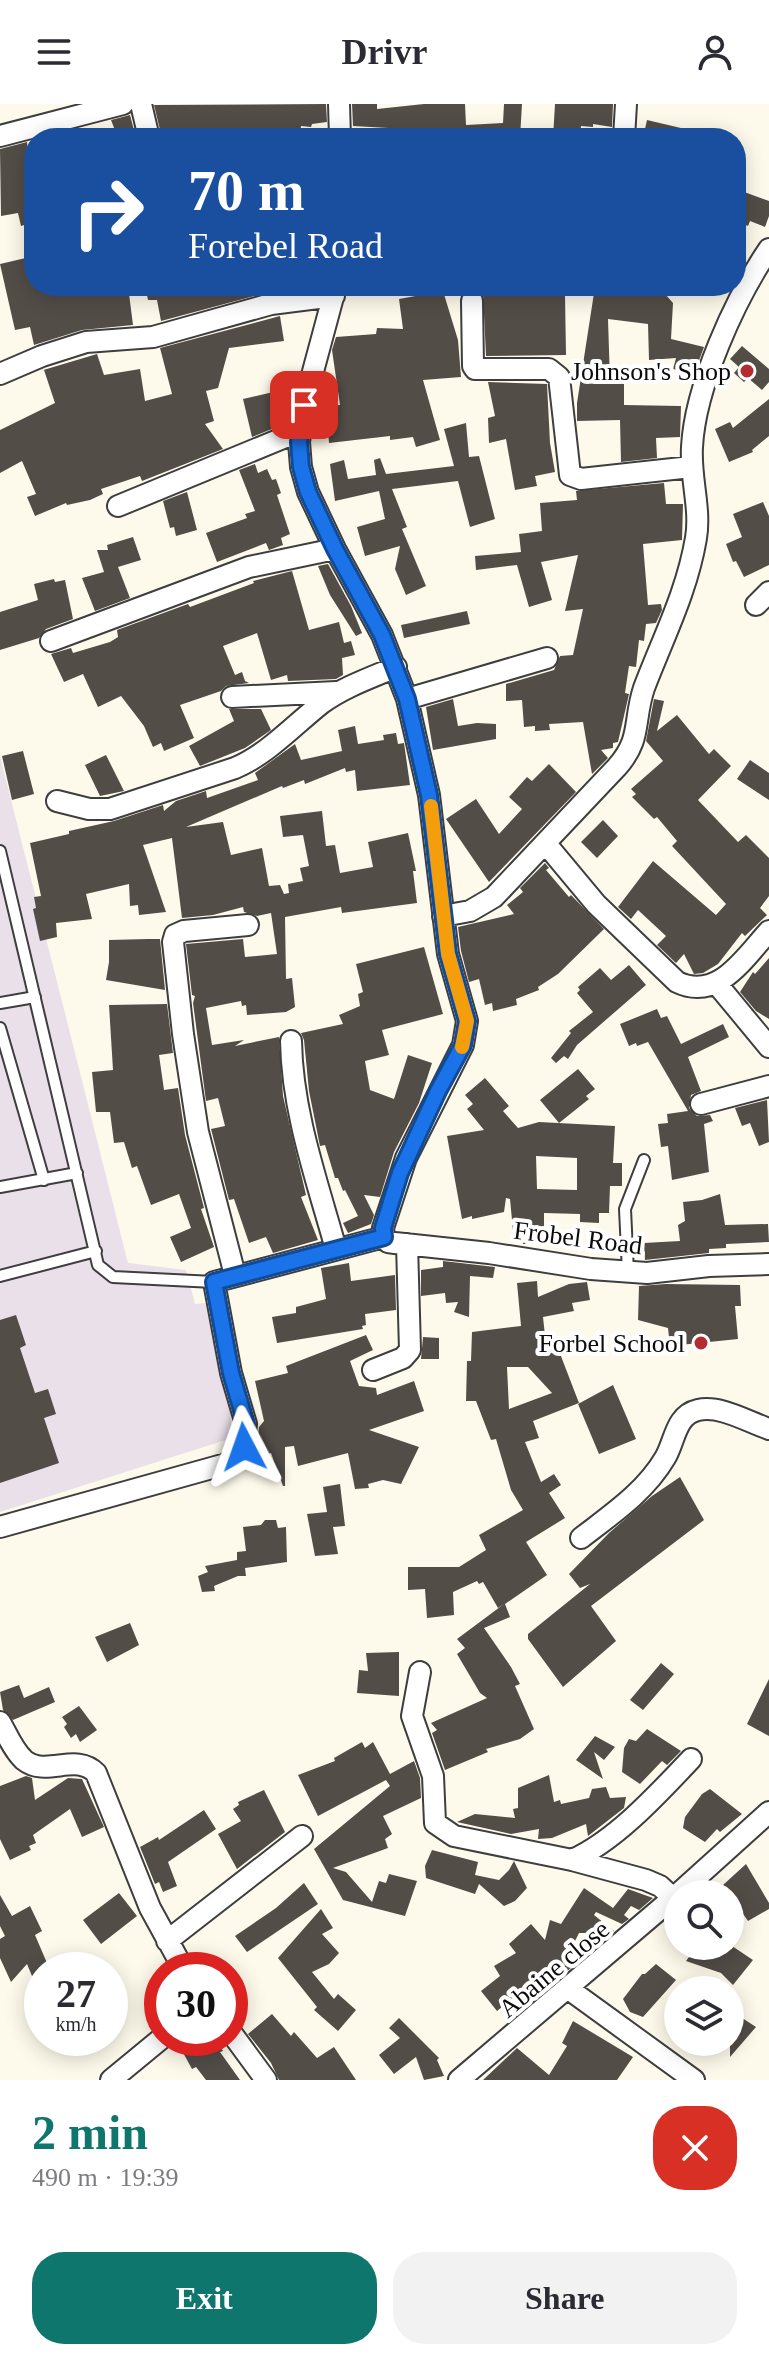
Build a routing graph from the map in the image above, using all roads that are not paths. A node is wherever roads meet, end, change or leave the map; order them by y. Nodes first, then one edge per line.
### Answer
1 (123, 104) edge
2 (141, 104) edge
3 (339, 104) edge
4 (626, 104) edge
5 (31, 128) edge
6 (147, 128) edge
7 (340, 128) edge
8 (625, 128) edge
9 (24, 130) edge
10 (0, 136) edge
11 (769, 249) edge
12 (746, 287) edge
13 (310, 296) edge
14 (334, 296) edge
15 (741, 296) edge
16 (472, 301) dead end
17 (0, 374) edge
18 (300, 431) junction
19 (691, 467) junction
20 (118, 506) dead end
21 (335, 549) junction
22 (51, 641) dead end
23 (547, 658) dead end
24 (396, 667) junction
25 (339, 692) junction
26 (232, 697) dead end
27 (407, 699) junction
28 (57, 801) dead end
29 (546, 844) junction
30 (0, 851) edge
31 (443, 916) junction
32 (248, 925) dead end
33 (769, 931) edge
34 (716, 983) junction
35 (35, 997) junction
36 (0, 1003) edge
37 (0, 1028) edge
38 (291, 1041) dead end
39 (769, 1047) edge
40 (769, 1086) edge
41 (701, 1104) dead end
42 (644, 1160) dead end
43 (77, 1173) junction
44 (44, 1180) junction
45 (0, 1187) edge
46 (384, 1237) junction
47 (407, 1244) junction
48 (336, 1249) junction
49 (96, 1251) junction
50 (769, 1264) edge
51 (628, 1272) junction
52 (235, 1275) junction
53 (0, 1276) edge
54 (214, 1282) junction
55 (373, 1370) dead end
56 (769, 1429) edge
57 (0, 1527) edge
58 (581, 1538) dead end
59 (420, 1672) dead end
60 (0, 1722) edge
61 (691, 1759) dead end
62 (769, 1812) edge
63 (302, 1836) dead end
64 (572, 1860) junction
65 (694, 1880) edge
66 (664, 1888) edge
67 (664, 1906) edge
68 (664, 1907) edge
69 (167, 1941) junction
70 (173, 1952) edge
71 (570, 1990) junction
72 (144, 2053) edge
73 (248, 2056) edge
74 (111, 2080) edge
75 (266, 2080) edge
76 (460, 2080) edge
77 (694, 2080) edge

1 - 5 street
2 - 6 street
3 - 7 street
4 - 8 street
9 - 10 street
11 - 12 street
13 - 17 street
14 - 18 street
15 - 19 street
16 - 19 street
18 - 20 street
18 - 21 street
19 - 29 street
21 - 22 street
21 - 24 street
23 - 27 street
24 - 25 street
24 - 27 street
25 - 26 street
25 - 28 street
27 - 31 street
29 - 31 street
29 - 34 street
30 - 35 lane
31 - 46 street
32 - 52 street
33 - 34 street
34 - 39 street
35 - 36 lane
35 - 43 lane
37 - 44 lane
38 - 48 street
40 - 41 street
42 - 51 lane
43 - 44 lane
43 - 49 lane
44 - 45 lane
46 - 47 street, Frobel Road
46 - 48 street
47 - 51 street, Frobel Road
47 - 55 street
48 - 52 street
49 - 53 lane
49 - 54 lane
50 - 51 street, Frobel Road
52 - 54 street
54 - 57 street
56 - 58 street
59 - 64 street
60 - 69 street
61 - 64 street
62 - 65 street, Abaine close
63 - 69 street
64 - 66 street
67 - 76 street
68 - 71 street, Abaine close
69 - 70 street
71 - 76 street, Abaine close
71 - 77 street
72 - 74 street
73 - 75 street

